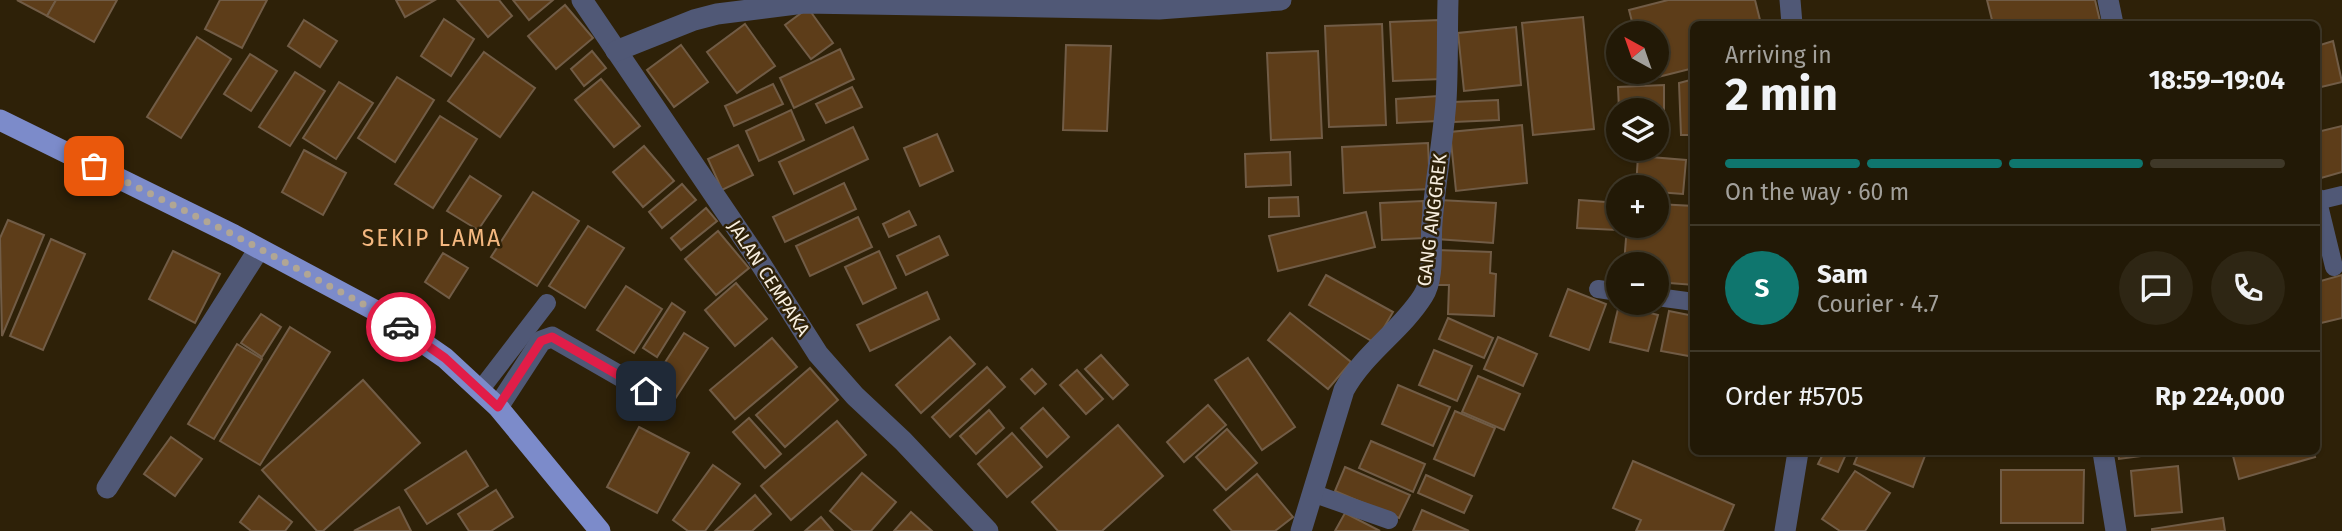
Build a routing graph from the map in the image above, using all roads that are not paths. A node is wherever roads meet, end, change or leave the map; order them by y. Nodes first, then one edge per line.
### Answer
1 (582, 0) edge
2 (1281, 0) edge
3 (1448, 0) edge
4 (1790, 0) edge
5 (2108, 0) edge
6 (1159, 4) edge
7 (1792, 21) edge
8 (2112, 21) edge
9 (616, 51) junction
10 (0, 120) edge
11 (2342, 195) edge
12 (2320, 199) edge
13 (2320, 215) edge
14 (260, 249) junction
15 (2331, 268) edge
16 (1598, 289) dead end
17 (1606, 290) edge
18 (1669, 299) edge
19 (1690, 301) edge
20 (547, 303) dead end
21 (534, 336) junction
22 (481, 389) junction
23 (646, 391) dead end
24 (498, 407) junction
25 (1798, 455) edge
26 (2103, 455) edge
27 (107, 488) dead end
28 (1312, 493) junction
29 (1389, 520) dead end
30 (600, 531) edge
31 (988, 531) edge
32 (1301, 531) edge
33 (1785, 531) edge
34 (2116, 531) edge

1 - 9 street, JALAN CEMPAKA
2 - 6 street
3 - 28 street, GANG ANGGREK
4 - 7 street
5 - 8 street
6 - 9 street
9 - 31 street, JALAN CEMPAKA
10 - 14 main road
11 - 12 lane
13 - 15 lane
14 - 22 main road
14 - 27 street
16 - 17 lane
18 - 19 lane
20 - 21 lane
21 - 22 lane
21 - 23 street
21 - 24 street
22 - 24 main road
24 - 30 main road
25 - 33 street
26 - 34 street
28 - 29 lane
28 - 32 street, GANG ANGGREK

